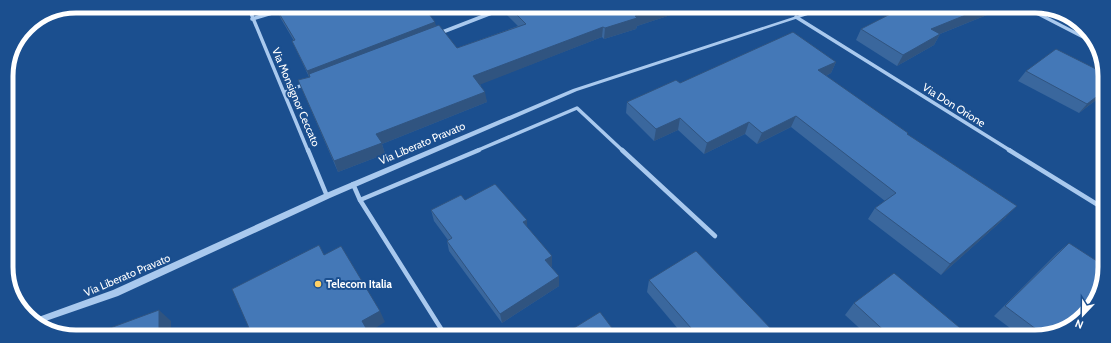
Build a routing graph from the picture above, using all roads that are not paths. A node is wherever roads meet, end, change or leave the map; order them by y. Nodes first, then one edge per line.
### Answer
1 (250, 13) edge
2 (273, 13) edge
3 (492, 13) edge
4 (807, 13) edge
5 (1037, 13) edge
6 (796, 16) junction
7 (252, 19) junction
8 (433, 36) edge
9 (1084, 37) edge
10 (307, 84) edge
11 (285, 92) junction
12 (353, 184) junction
13 (327, 196) junction
14 (360, 200) junction
15 (1098, 205) edge
16 (715, 236) dead end
17 (41, 319) edge
18 (441, 330) edge

1 - 7 street, Via Monsignor Ceccato
2 - 7 street
3 - 8 street
4 - 6 street, Via Liberato Pravato
5 - 9 street
6 - 12 street, Via Liberato Pravato
6 - 15 street, Via Don Orione
7 - 11 street, Via Monsignor Ceccato
10 - 11 street
11 - 13 street, Via Monsignor Ceccato
12 - 13 street, Via Liberato Pravato
12 - 14 street
13 - 17 street, Via Liberato Pravato
14 - 16 street
14 - 18 street

